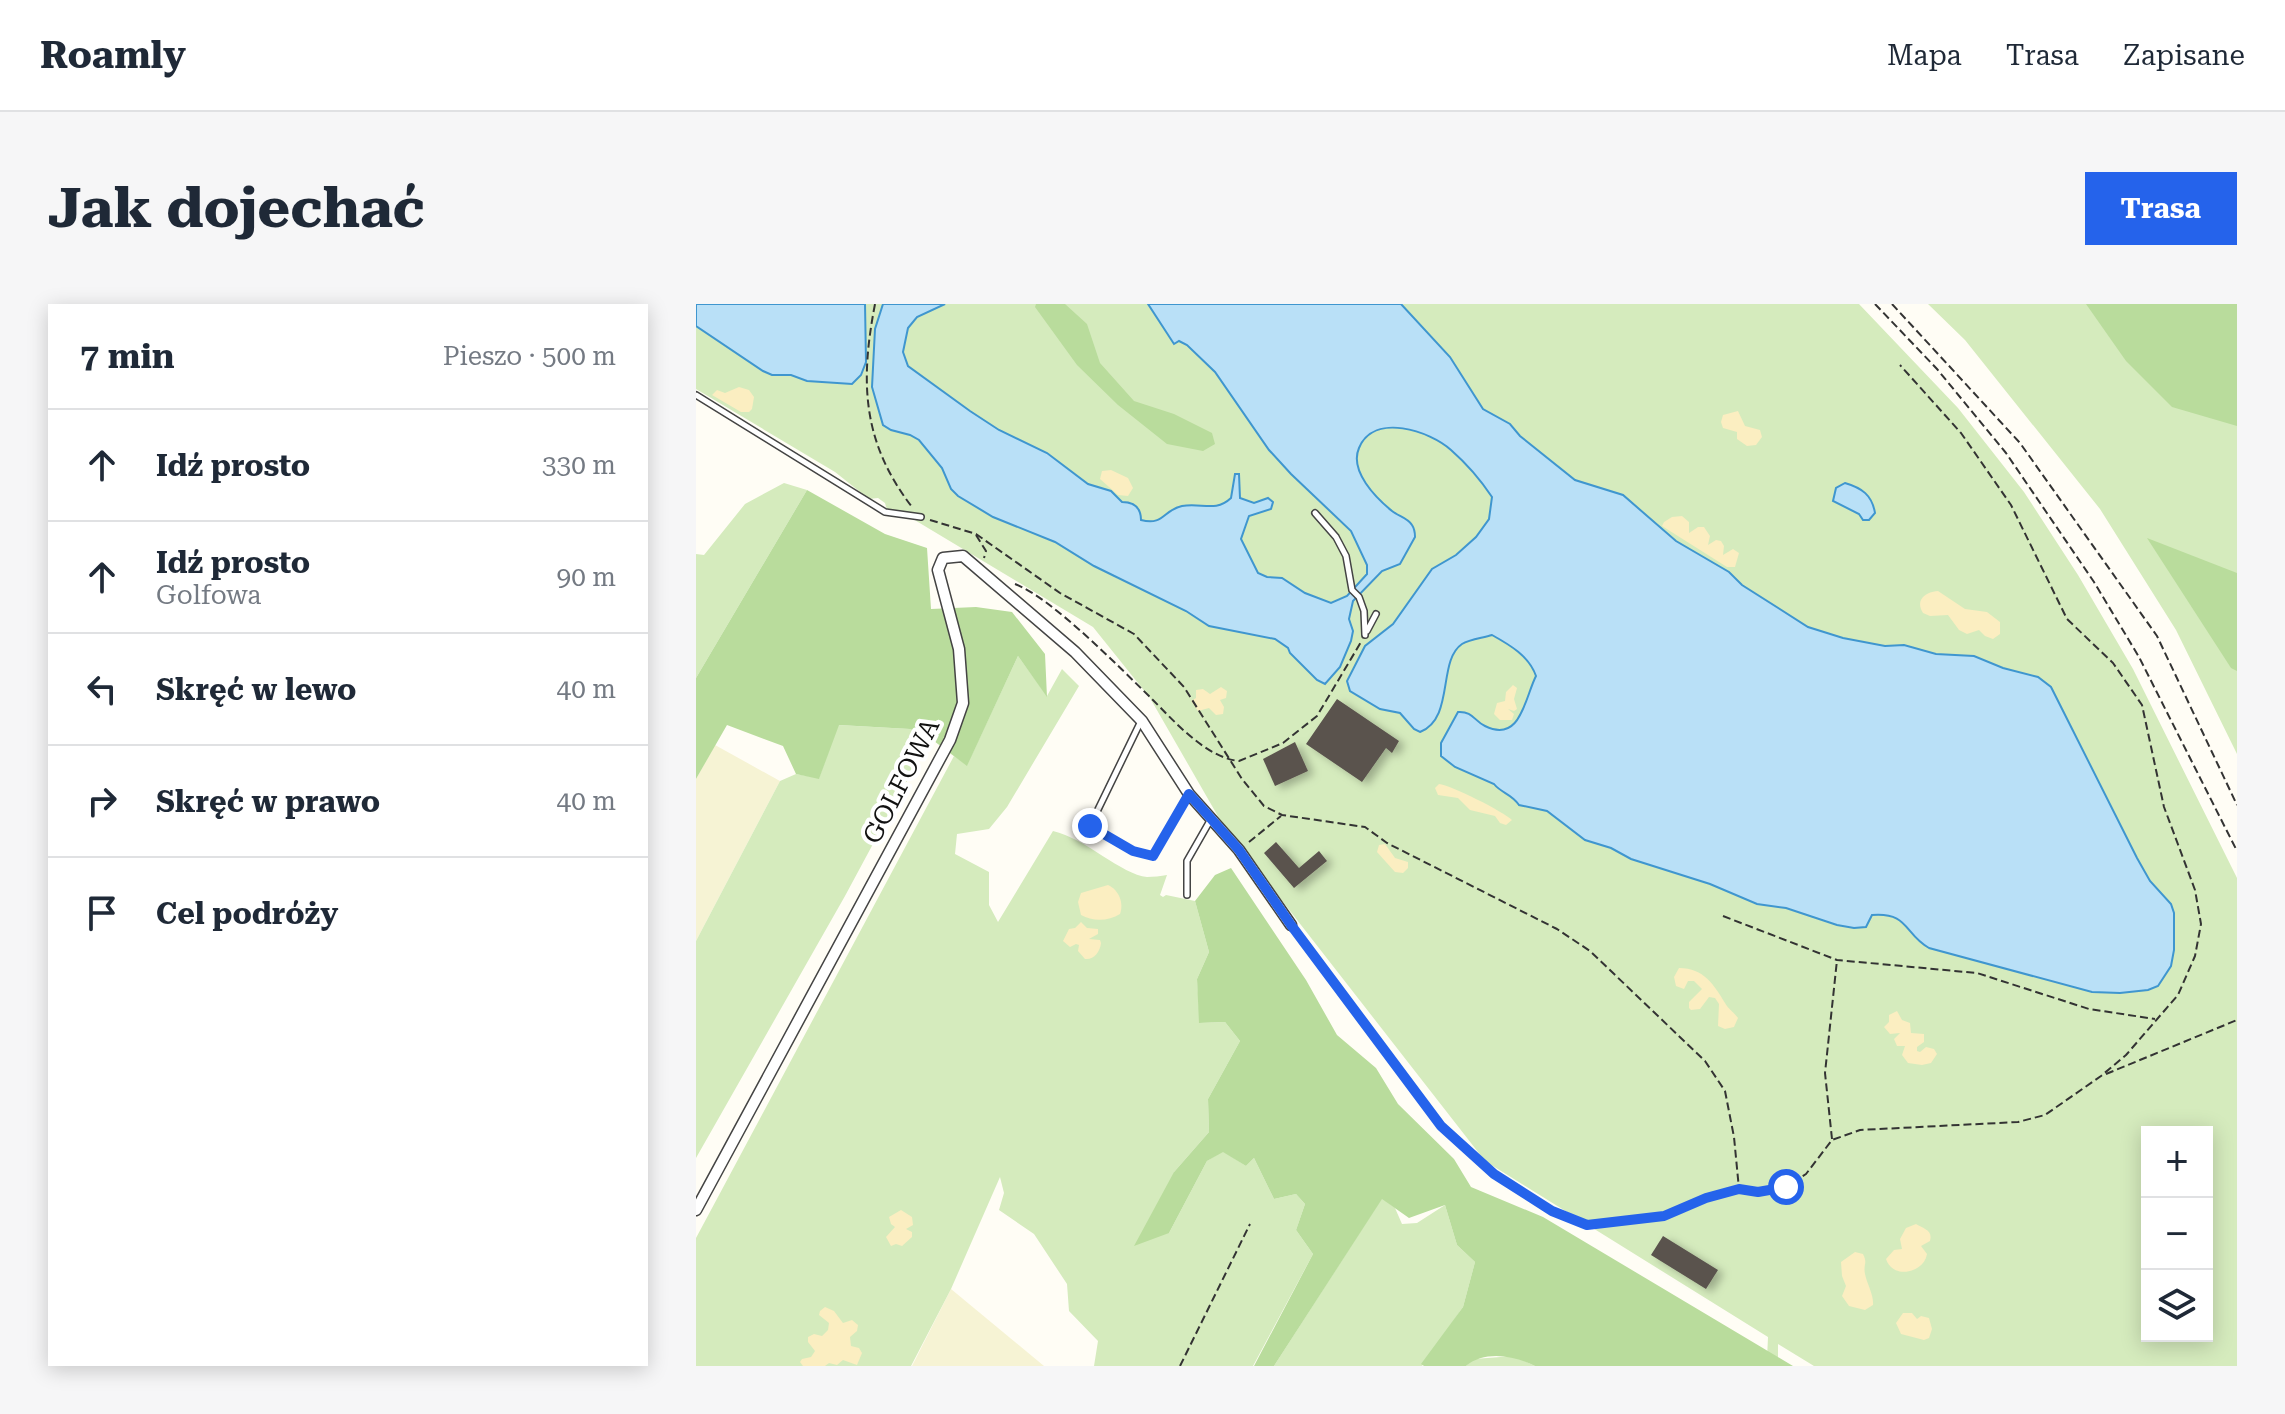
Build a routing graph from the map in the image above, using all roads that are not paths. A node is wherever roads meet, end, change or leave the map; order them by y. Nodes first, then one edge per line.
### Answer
1 (696, 395) edge
2 (1315, 513) dead end
3 (921, 517) road end
4 (1376, 614) dead end
5 (1142, 721) junction
6 (1189, 794) junction
7 (1211, 819) junction
8 (1187, 895) dead end
9 (1291, 925) joint
10 (696, 1210) edge
11 (1587, 1225) road end

1 - 3 lane
2 - 4 lane
5 - 6 street, GOLFOWA
5 - 6 lane
5 - 10 street, GOLFOWA
6 - 7 street, GOLFOWA
7 - 8 lane
7 - 9 street, GOLFOWA
9 - 11 lane

